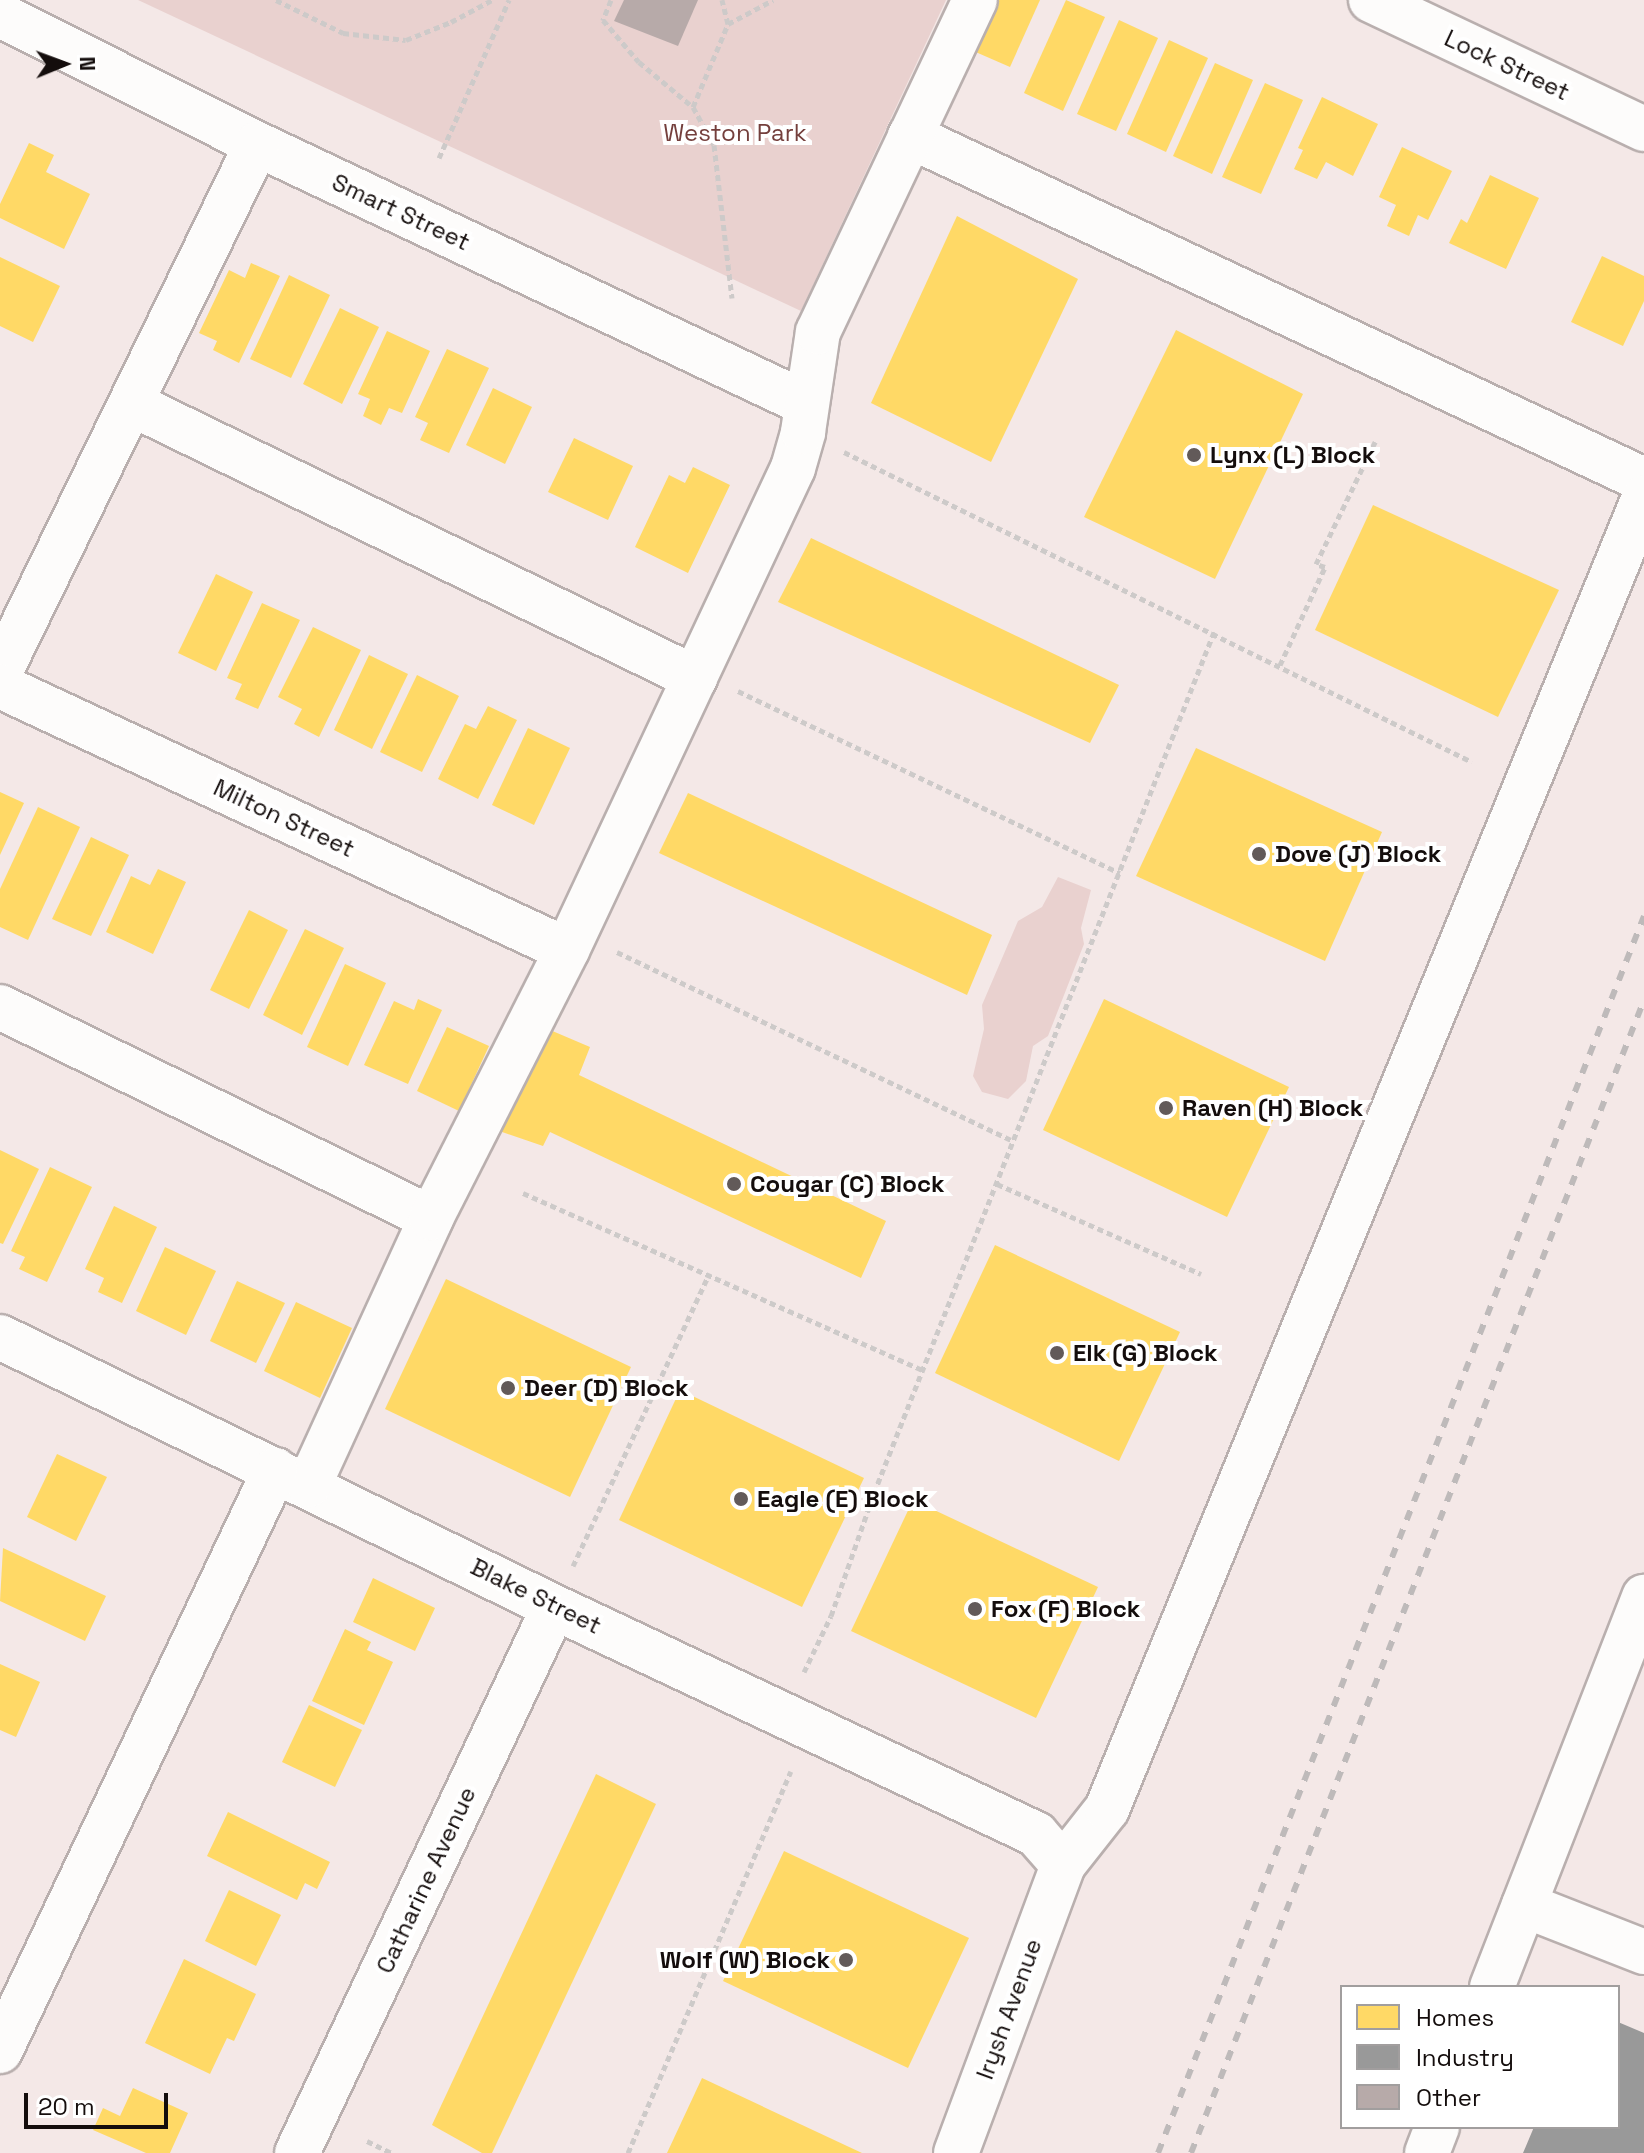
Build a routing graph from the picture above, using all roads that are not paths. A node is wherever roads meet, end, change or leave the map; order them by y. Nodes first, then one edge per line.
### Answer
1 (975, 0) edge
2 (1371, 0) edge
3 (0, 15) edge
4 (1644, 129) edge
5 (910, 136) junction
6 (257, 144) junction
7 (132, 404) junction
8 (804, 417) junction
9 (1644, 480) edge
10 (1644, 498) edge
11 (0, 672) edge
12 (696, 674) junction
13 (0, 686) edge
14 (572, 941) junction
15 (0, 1007) edge
16 (431, 1218) junction
17 (2, 1342) edge
18 (292, 1478) junction
19 (1644, 1597) edge
20 (554, 1607) junction
21 (1063, 1865) junction
22 (1524, 1905) junction
23 (1644, 1952) edge
24 (1493, 1985) edge
25 (0, 2051) edge
26 (1436, 2129) edge
27 (297, 2153) edge
28 (956, 2153) edge
29 (1427, 2153) edge

1 - 5 street
2 - 4 street, Lock Street
3 - 6 street, Smart Street
5 - 8 street
5 - 9 street
6 - 7 street
6 - 8 street, Smart Street
7 - 11 street
7 - 12 street
8 - 12 street
10 - 21 street, Irysh Avenue
12 - 14 street
13 - 14 street, Milton Street
14 - 16 street
15 - 16 street
16 - 18 street
17 - 18 street, Blake Street
18 - 20 street, Blake Street
18 - 25 street
19 - 22 street
20 - 21 street, Blake Street
20 - 27 street, Catharine Avenue
21 - 28 street, Irysh Avenue
22 - 23 street
22 - 24 street
26 - 29 street

